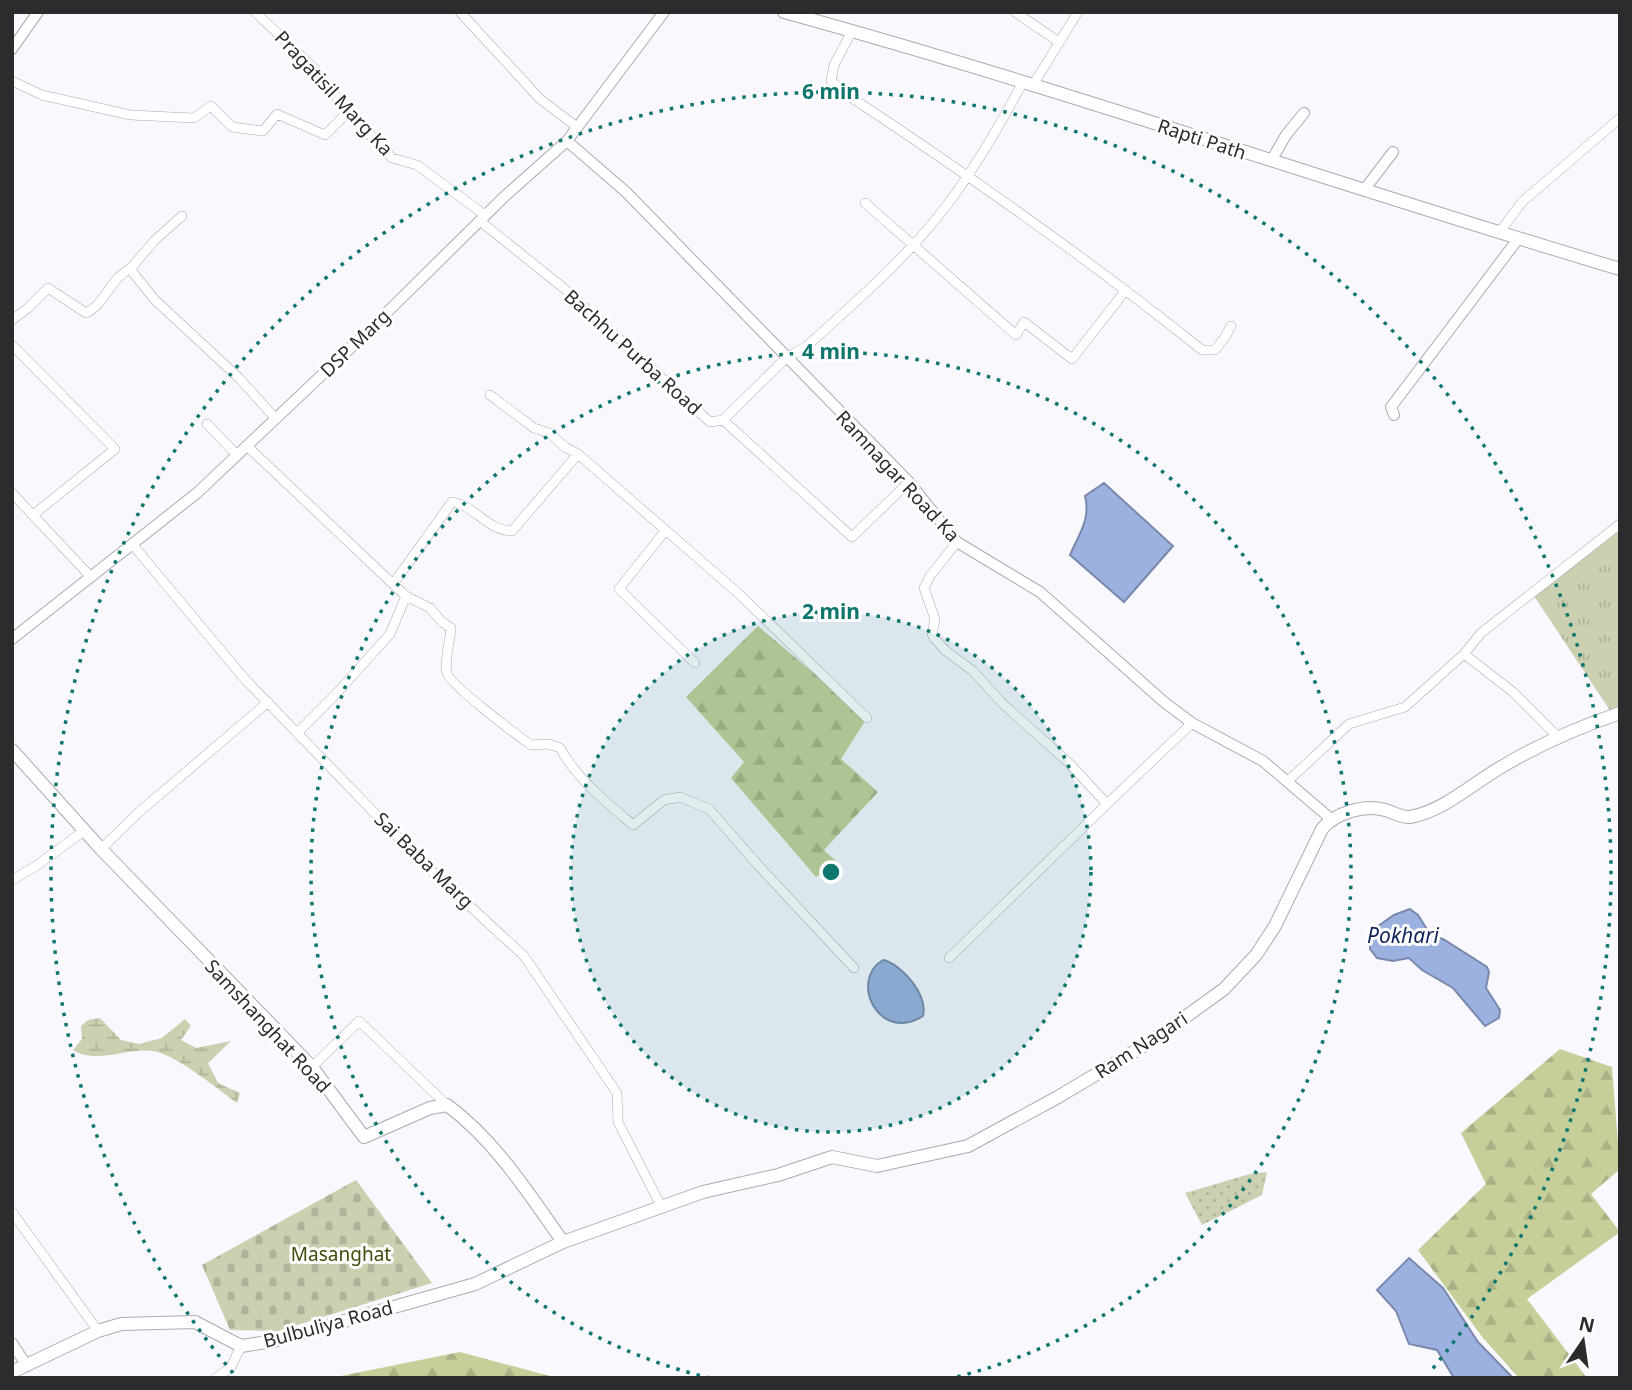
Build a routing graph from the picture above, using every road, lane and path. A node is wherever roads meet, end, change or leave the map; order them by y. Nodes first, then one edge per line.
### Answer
1 (38, 12) edge
2 (255, 12) edge
3 (460, 12) edge
4 (664, 12) edge
5 (784, 12) edge
6 (1015, 12) edge
7 (1078, 12) edge
8 (852, 31) junction
9 (1059, 42) junction
10 (12, 49) edge
11 (12, 81) edge
12 (1028, 84) junction
13 (348, 112) junction
14 (1304, 113) dead end
15 (1620, 118) edge
16 (577, 127) junction
17 (567, 141) junction
18 (1393, 152) dead end
19 (1271, 161) junction
20 (968, 174) junction
21 (1364, 190) junction
22 (865, 204) dead end
23 (183, 216) dead end
24 (483, 218) junction
25 (1499, 233) junction
26 (1518, 239) junction
27 (914, 245) junction
28 (1620, 269) edge
29 (130, 270) junction
30 (1126, 290) junction
31 (12, 320) edge
32 (1231, 326) dead end
33 (12, 345) edge
34 (786, 358) junction
35 (490, 395) dead end
36 (1394, 415) dead end
37 (276, 419) junction
38 (723, 420) junction
39 (207, 424) dead end
40 (247, 446) junction
41 (578, 454) junction
42 (237, 455) junction
43 (909, 482) junction
44 (12, 493) edge
45 (33, 515) junction
46 (1620, 524) edge
47 (665, 531) junction
48 (957, 542) junction
49 (132, 544) junction
50 (90, 576) junction
51 (393, 584) junction
52 (406, 596) junction
53 (12, 639) edge
54 (1464, 654) junction
55 (695, 663) dead end
56 (268, 702) junction
57 (1620, 713) edge
58 (867, 718) dead end
59 (1192, 723) junction
60 (298, 732) junction
61 (1557, 736) junction
62 (12, 750) edge
63 (1288, 781) junction
64 (1107, 804) junction
65 (1331, 818) junction
66 (85, 830) junction
67 (101, 849) junction
68 (12, 880) edge
69 (949, 958) dead end
70 (854, 968) dead end
71 (312, 1068) junction
72 (447, 1105) junction
73 (662, 1208) junction
74 (12, 1212) edge
75 (563, 1242) junction
76 (98, 1331) junction
77 (12, 1343) edge
78 (241, 1346) junction
79 (27, 1366) junction
80 (13, 1375) edge
81 (216, 1378) edge

1 - 10 street
2 - 13 street, Pragatisil Marg Ka
3 - 16 street
4 - 16 street, DSP Marg
5 - 8 main road, Rapti Path
6 - 9 street
7 - 9 street
8 - 12 main road, Rapti Path
8 - 20 street
9 - 12 street
11 - 13 street
12 - 19 main road, Rapti Path
12 - 20 street
13 - 24 street, Pragatisil Marg Ka
14 - 19 street
15 - 25 street
16 - 17 street, DSP Marg
17 - 24 street, DSP Marg
17 - 34 street, Ramnagar Road Ka
18 - 21 street
19 - 21 main road, Rapti Path
20 - 27 street
20 - 30 street
21 - 25 main road, Rapti Path
22 - 27 street
23 - 29 street
24 - 37 street, DSP Marg
24 - 38 street, Bachhu Purba Road
25 - 26 main road, Rapti Path
26 - 28 main road, Rapti Path
26 - 36 street
27 - 30 street
27 - 34 street
29 - 31 street
29 - 37 street
30 - 32 street
33 - 45 street
34 - 38 street
34 - 43 street, Ramnagar Road Ka
35 - 41 street
37 - 40 street, DSP Marg
38 - 43 street, Bachhu Purba Road
39 - 42 street
40 - 42 street, DSP Marg
40 - 51 street
41 - 47 street
41 - 51 street
42 - 49 street, DSP Marg
43 - 48 street, Ramnagar Road Ka
44 - 45 street
45 - 50 street
46 - 54 street
47 - 55 street
47 - 58 street
48 - 59 street, Ramnagar Road Ka
48 - 64 street
49 - 50 street, DSP Marg
49 - 56 street, Sai Baba Marg
50 - 53 street, DSP Marg
51 - 52 street
52 - 60 street
52 - 70 street
54 - 61 street
54 - 63 street
56 - 60 street, Sai Baba Marg
56 - 67 street
57 - 61 main road
59 - 63 street, Ramnagar Road Ka
59 - 64 street
60 - 73 street, Sai Baba Marg
61 - 65 main road
62 - 66 main road, Samshanghat Road
63 - 65 street, Ramnagar Road Ka
64 - 69 street
65 - 73 main road, Ram Nagari
66 - 67 main road, Samshanghat Road
66 - 68 street
67 - 71 main road, Samshanghat Road
71 - 72 main road, Samshanghat Road
71 - 72 street
72 - 75 main road
73 - 75 main road, Ram Nagari
74 - 76 street
75 - 78 main road, Bulbuliya Road
76 - 78 main road, Bulbuliya Road
76 - 79 main road, Bulbuliya Road
77 - 79 street
78 - 81 street
79 - 80 main road, Bulbuliya Road

